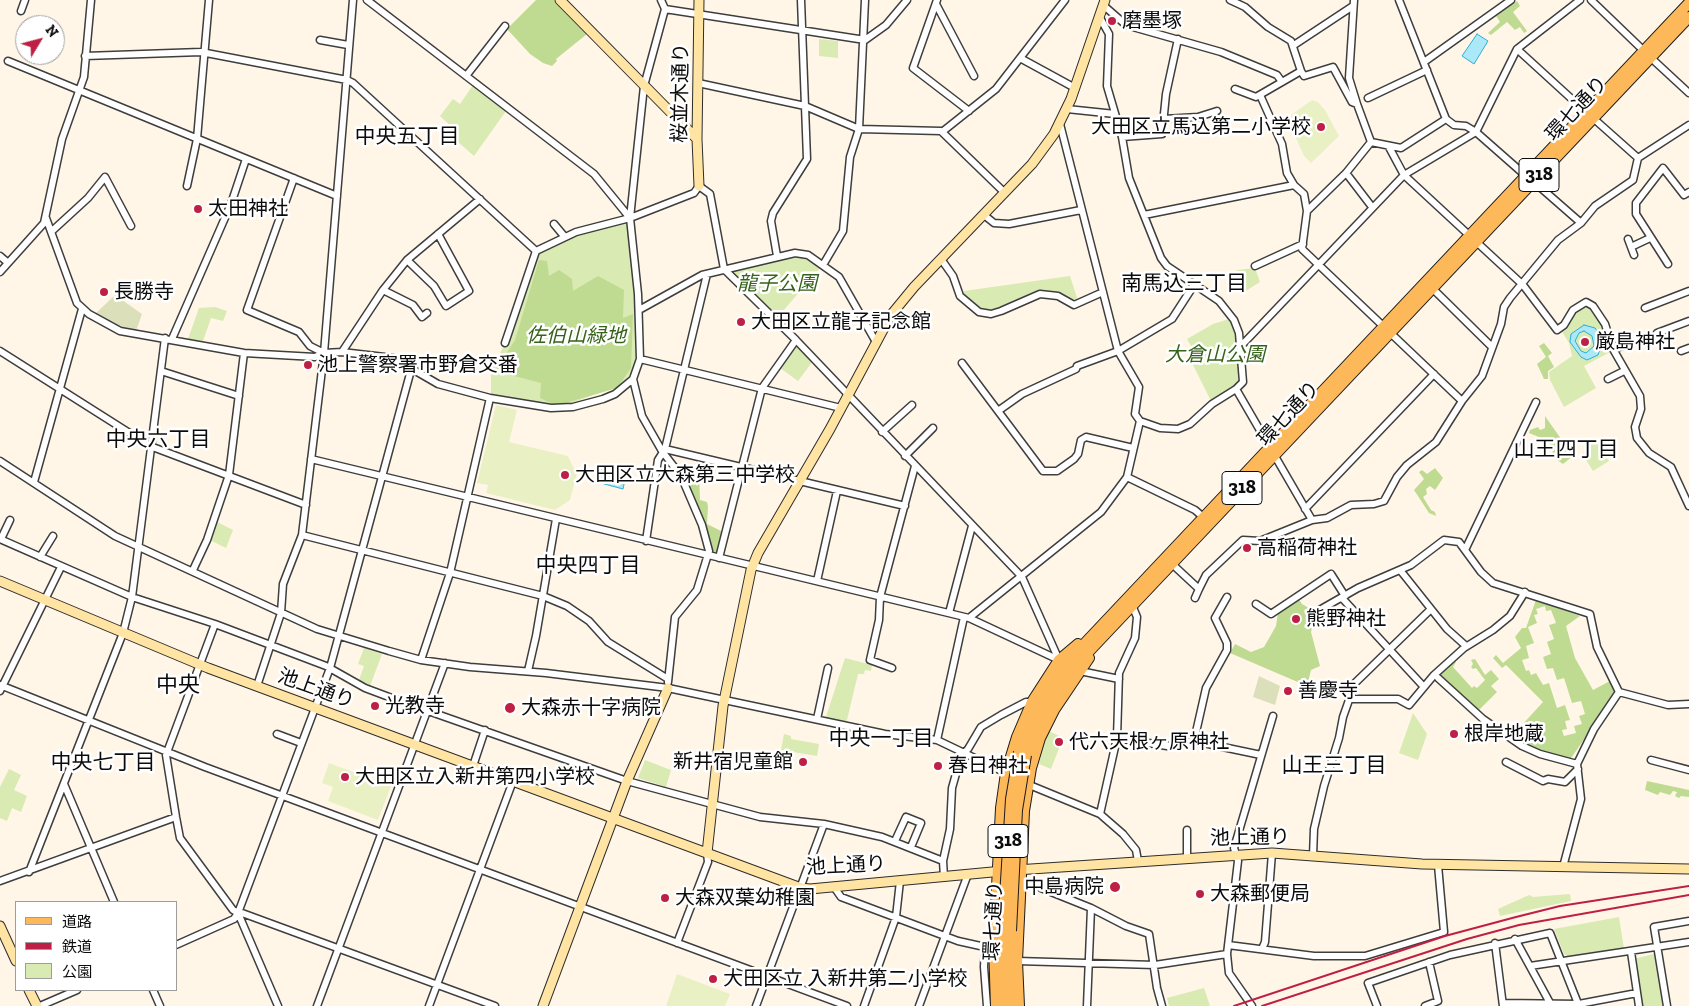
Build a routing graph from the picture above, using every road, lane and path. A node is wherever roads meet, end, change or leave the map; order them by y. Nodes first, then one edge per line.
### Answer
1 (25, 0) edge
2 (91, 0) edge
3 (209, 0) edge
4 (353, 0) edge
5 (367, 0) edge
6 (560, 0) edge
7 (661, 0) edge
8 (699, 0) edge
9 (800, 0) edge
10 (865, 0) edge
11 (907, 0) edge
12 (1065, 0) edge
13 (1230, 0) edge
14 (1400, 0) edge
15 (1580, 0) edge
16 (1591, 0) edge
17 (1507, 1) edge
18 (937, 2) edge
19 (1104, 3) edge
20 (1353, 3) edge
21 (1689, 3) edge
22 (665, 9) junction
23 (21, 11) dead end
24 (699, 15) junction
25 (1100, 16) junction
26 (1689, 17) edge
27 (505, 26) dead end
28 (801, 32) junction
29 (1178, 38) junction
30 (320, 40) dead end
31 (862, 40) junction
32 (348, 45) junction
33 (1294, 45) junction
34 (1517, 49) junction
35 (205, 52) junction
36 (1647, 54) junction
37 (85, 56) junction
38 (1020, 58) junction
39 (8, 61) dead end
40 (1424, 62) junction
41 (1427, 70) junction
42 (1302, 71) junction
43 (466, 76) junction
44 (974, 76) dead end
45 (346, 80) junction
46 (1282, 82) junction
47 (698, 84) junction
48 (644, 86) junction
49 (1075, 88) junction
50 (1235, 89) dead end
51 (80, 90) junction
52 (1689, 93) edge
53 (1260, 95) junction
54 (1368, 98) dead end
55 (1357, 104) junction
56 (804, 106) junction
57 (1067, 109) junction
58 (969, 111) junction
59 (1217, 111) dead end
60 (1115, 114) junction
61 (1590, 115) junction
62 (1164, 119) junction
63 (1446, 119) junction
64 (1060, 124) junction
65 (1689, 125) edge
66 (859, 128) junction
67 (942, 132) junction
68 (1476, 132) junction
69 (1122, 137) junction
70 (197, 139) junction
71 (697, 139) junction
72 (1371, 142) junction
73 (1388, 147) junction
74 (1638, 158) junction
75 (246, 159) junction
76 (1346, 173) junction
77 (1404, 175) junction
78 (294, 178) junction
79 (1530, 179) junction
80 (1294, 185) junction
81 (187, 186) dead end
82 (699, 186) junction
83 (1689, 192) edge
84 (1005, 193) junction
85 (337, 196) junction
86 (480, 199) junction
87 (1372, 207) junction
88 (1081, 210) junction
89 (1307, 211) junction
90 (984, 214) junction
91 (1144, 215) junction
92 (46, 218) junction
93 (630, 218) junction
94 (1580, 223) junction
95 (554, 224) dead end
96 (131, 226) dead end
97 (52, 231) junction
98 (438, 234) junction
99 (564, 236) junction
100 (1650, 238) junction
101 (1472, 239) junction
102 (1628, 239) dead end
103 (1303, 244) junction
104 (1631, 247) junction
105 (536, 251) junction
106 (1634, 255) dead end
107 (0, 256) edge
108 (777, 256) junction
109 (941, 259) junction
110 (407, 260) junction
111 (7, 262) junction
112 (1318, 264) junction
113 (1668, 264) dead end
114 (823, 265) junction
115 (1255, 266) dead end
116 (724, 269) junction
117 (0, 272) edge
118 (707, 274) junction
119 (1194, 285) junction
120 (1522, 285) junction
121 (1432, 288) junction
122 (383, 290) junction
123 (1689, 291) edge
124 (1103, 292) junction
125 (1645, 308) dead end
126 (82, 309) junction
127 (639, 310) junction
128 (427, 313) dead end
129 (1689, 321) edge
130 (1387, 329) junction
131 (1657, 333) dead end
132 (169, 338) junction
133 (796, 340) junction
134 (876, 342) junction
135 (505, 343) dead end
136 (1629, 344) dead end
137 (1241, 346) junction
138 (1492, 347) junction
139 (1689, 348) edge
140 (1614, 349) junction
141 (0, 351) edge
142 (1118, 351) junction
143 (1681, 351) dead end
144 (244, 352) junction
145 (342, 352) junction
146 (324, 353) junction
147 (640, 360) junction
148 (962, 363) dead end
149 (411, 370) junction
150 (684, 370) junction
151 (161, 371) junction
152 (1624, 371) junction
153 (1434, 374) junction
154 (633, 379) junction
155 (1608, 379) dead end
156 (762, 388) junction
157 (59, 389) junction
158 (1236, 389) junction
159 (848, 395) junction
160 (239, 396) junction
161 (490, 398) junction
162 (1462, 401) junction
163 (1536, 402) dead end
164 (912, 406) dead end
165 (841, 408) junction
166 (998, 411) junction
167 (1140, 421) junction
168 (934, 428) dead end
169 (882, 432) junction
170 (152, 446) junction
171 (1133, 448) junction
172 (663, 450) junction
173 (1272, 451) junction
174 (906, 456) junction
175 (311, 459) junction
176 (0, 461) edge
177 (915, 466) junction
178 (740, 467) junction
179 (229, 475) junction
180 (383, 477) junction
181 (1127, 477) junction
182 (34, 482) junction
183 (798, 482) junction
184 (837, 491) junction
185 (468, 497) junction
186 (306, 504) junction
187 (905, 506) junction
188 (1689, 506) edge
189 (1305, 509) junction
190 (1203, 517) junction
191 (556, 519) junction
192 (10, 520) dead end
193 (1312, 520) junction
194 (972, 526) junction
195 (302, 535) junction
196 (53, 536) dead end
197 (0, 539) edge
198 (646, 541) junction
199 (138, 546) junction
200 (1465, 550) junction
201 (363, 551) junction
202 (708, 555) junction
203 (40, 557) junction
204 (719, 558) junction
205 (1171, 563) junction
206 (753, 565) junction
207 (61, 566) junction
208 (193, 570) junction
209 (1400, 570) junction
210 (450, 573) junction
211 (1022, 577) junction
212 (0, 580) edge
213 (817, 581) junction
214 (1198, 589) junction
215 (1525, 592) junction
216 (542, 596) junction
217 (132, 597) junction
218 (880, 597) junction
219 (1227, 597) dead end
220 (1343, 597) junction
221 (1195, 598) dead end
222 (46, 600) junction
223 (1256, 604) dead end
224 (1132, 605) junction
225 (1432, 609) junction
226 (1316, 612) dead end
227 (281, 613) junction
228 (949, 613) junction
229 (967, 618) junction
230 (215, 624) junction
231 (123, 633) junction
232 (339, 636) junction
233 (1093, 641) junction
234 (270, 645) junction
235 (1466, 646) junction
236 (1388, 650) junction
237 (422, 660) junction
238 (1060, 660) junction
239 (445, 663) junction
240 (201, 665) junction
241 (330, 668) junction
242 (828, 668) dead end
243 (892, 668) dead end
244 (1080, 671) junction
245 (528, 672) junction
246 (1438, 678) dead end
247 (1119, 679) junction
248 (668, 683) junction
249 (257, 686) junction
250 (1424, 687) junction
251 (1, 688) edge
252 (1619, 692) junction
253 (1349, 699) junction
254 (724, 700) junction
255 (1032, 702) junction
256 (1689, 704) edge
257 (314, 708) junction
258 (427, 710) junction
259 (1273, 716) dead end
260 (817, 719) junction
261 (89, 720) junction
262 (485, 730) junction
263 (277, 734) dead end
264 (1117, 738) junction
265 (938, 740) junction
266 (1194, 741) junction
267 (301, 743) junction
268 (414, 745) junction
269 (168, 751) junction
270 (963, 752) junction
271 (1022, 753) junction
272 (1261, 755) junction
273 (1651, 760) dead end
274 (1506, 762) dead end
275 (473, 766) junction
276 (1578, 767) junction
277 (1689, 770) edge
278 (1006, 773) junction
279 (513, 781) junction
280 (627, 781) junction
281 (64, 784) junction
282 (1027, 784) junction
283 (282, 795) junction
284 (1002, 801) junction
285 (712, 802) junction
286 (1025, 803) junction
287 (1100, 814) junction
288 (176, 817) junction
289 (613, 818) junction
290 (824, 824) junction
291 (1187, 830) dead end
292 (381, 833) junction
293 (1000, 837) junction
294 (1022, 838) junction
295 (895, 841) junction
296 (911, 847) junction
297 (91, 848) junction
298 (707, 853) junction
299 (1272, 853) junction
300 (1234, 854) junction
301 (1313, 856) junction
302 (1186, 859) junction
303 (944, 861) junction
304 (1138, 861) junction
305 (1438, 865) junction
306 (1563, 867) junction
307 (481, 869) junction
308 (1022, 869) junction
309 (1689, 869) edge
310 (29, 872) junction
311 (998, 872) junction
312 (968, 874) junction
313 (944, 876) junction
314 (0, 881) edge
315 (900, 881) junction
316 (834, 887) junction
317 (801, 888) junction
318 (1041, 888) dead end
319 (114, 901) edge
320 (580, 907) junction
321 (1090, 908) junction
322 (238, 913) junction
323 (896, 917) junction
324 (1689, 921) edge
325 (0, 926) edge
326 (1007, 930) junction
327 (944, 935) junction
328 (1515, 939) junction
329 (1689, 942) edge
330 (1495, 943) junction
331 (178, 944) edge
332 (677, 944) junction
333 (1228, 945) junction
334 (989, 946) junction
335 (338, 948) junction
336 (1657, 948) junction
337 (1262, 949) junction
338 (1631, 952) junction
339 (1227, 954) junction
340 (15, 960) edge
341 (1017, 961) junction
342 (1429, 962) junction
343 (1562, 962) junction
344 (1089, 964) junction
345 (1155, 966) junction
346 (1530, 966) junction
347 (767, 976) junction
348 (437, 984) junction
349 (30, 991) edge
350 (75, 991) edge
351 (153, 991) edge
352 (1637, 993) junction
353 (1550, 1003) junction
354 (1503, 1004) edge
355 (1579, 1005) edge
356 (38, 1006) edge
357 (160, 1006) edge
358 (278, 1006) edge
359 (317, 1006) edge
360 (429, 1006) edge
361 (495, 1006) edge
362 (543, 1006) edge
363 (756, 1006) edge
364 (847, 1006) edge
365 (864, 1006) edge
366 (919, 1006) edge
367 (986, 1006) edge
368 (996, 1006) edge
369 (1004, 1006) edge
370 (1012, 1006) edge
371 (1019, 1006) edge
372 (1087, 1006) edge
373 (1162, 1006) edge
374 (1252, 1006) edge
375 (1377, 1006) edge
376 (1425, 1006) edge
377 (1639, 1006) edge
378 (1667, 1006) edge

1 - 23 street
2 - 37 street
3 - 35 street
4 - 32 street
5 - 43 street
6 - 48 main road
7 - 22 street
8 - 24 main road, 桜並木通り
9 - 28 street
10 - 31 street
11 - 31 street
12 - 38 street
13 - 33 street
14 - 40 street
15 - 34 street
16 - 36 street
17 - 40 street
18 - 44 street
18 - 58 street
19 - 25 main road
19 - 29 street
20 - 33 street
20 - 55 street
21 - 36 main road, 環七通り / 318
22 - 24 street
22 - 48 street
24 - 28 street
24 - 47 main road, 桜並木通り
25 - 49 main road
25 - 60 street
26 - 36 main road, 環七通り / 318
27 - 43 street
28 - 31 street
28 - 56 street
29 - 46 street
29 - 62 street
30 - 32 street
31 - 66 street
32 - 45 street
33 - 42 street
34 - 61 street
34 - 68 street
35 - 37 street
35 - 45 street
35 - 70 street
36 - 52 street
36 - 61 main road, 環七通り / 318
37 - 51 street
38 - 49 street
38 - 58 street
39 - 51 street
40 - 41 street
41 - 54 street
41 - 63 street
42 - 46 street
42 - 55 street
43 - 93 street
45 - 85 street
45 - 86 street
46 - 53 street
47 - 56 street
47 - 71 main road, 桜並木通り
48 - 71 main road
48 - 93 street
49 - 57 main road
50 - 53 street
51 - 70 street
51 - 92 street
53 - 80 street
55 - 72 street
56 - 66 street
56 - 108 street
57 - 60 street
57 - 64 main road
58 - 67 street
59 - 62 street
60 - 69 street
61 - 74 street
61 - 79 main road, 環七通り / 318
62 - 69 street
63 - 68 street
63 - 73 street
64 - 84 main road
64 - 88 street
65 - 74 street
66 - 67 street
66 - 114 street
67 - 84 street
68 - 77 street
68 - 79 street
69 - 91 street
70 - 75 street
70 - 81 street
71 - 82 main road, 桜並木通り
72 - 73 street
72 - 76 street
73 - 77 street
74 - 94 street
75 - 78 street
75 - 132 street
76 - 87 street
76 - 89 street
77 - 87 street
77 - 101 street
78 - 85 street
78 - 146 street
79 - 94 street
79 - 101 main road, 環七通り / 318
80 - 89 street
80 - 91 street
82 - 93 street
82 - 116 street
83 - 100 street
84 - 90 main road
85 - 146 street
86 - 98 street
86 - 105 street
87 - 112 street
88 - 90 street
88 - 124 street
89 - 103 street
90 - 109 main road
91 - 119 street
92 - 97 street
92 - 111 street
93 - 99 street
93 - 127 street
94 - 120 street
95 - 99 street
96 - 97 street
97 - 126 street
98 - 110 street
98 - 110 street
99 - 105 street
100 - 104 street
100 - 113 street
101 - 120 street
101 - 121 main road, 環七通り / 318
101 - 130 main road, 環七通り / 318
102 - 104 street
103 - 112 street
103 - 115 street
104 - 106 street
105 - 135 street
107 - 111 street
108 - 114 street
108 - 116 street
109 - 124 street
109 - 134 main road
110 - 122 street
111 - 117 street
112 - 130 street
112 - 137 street
114 - 134 street
116 - 118 street
116 - 133 street
118 - 127 street
118 - 150 street
119 - 137 street
119 - 142 street
120 - 138 street
120 - 140 street
121 - 130 main road, 環七通り / 318
121 - 138 street
122 - 128 street
122 - 145 street
123 - 125 street
124 - 142 street
126 - 132 street
126 - 157 street
127 - 147 street
129 - 131 street
130 - 153 street
130 - 173 main road, 環七通り / 318
132 - 144 street
132 - 151 street
133 - 156 street
133 - 159 street
134 - 159 main road
136 - 140 street
137 - 158 street
138 - 162 street
139 - 143 street
140 - 152 street
141 - 157 street
142 - 166 street
142 - 167 street
144 - 146 street
144 - 160 street
145 - 146 street
145 - 149 street
146 - 175 street
147 - 150 street
147 - 154 street
148 - 166 street
149 - 161 street
149 - 180 street
150 - 156 street
150 - 172 street
151 - 160 street
151 - 170 street
152 - 155 street
152 - 188 street
153 - 162 street
153 - 189 street
154 - 161 street
154 - 172 street
156 - 165 street
156 - 178 street
157 - 170 street
157 - 182 street
158 - 167 street
158 - 173 street
159 - 165 main road
159 - 169 street
160 - 179 street
161 - 185 street
162 - 193 street
163 - 200 street
164 - 169 street
165 - 183 main road
166 - 171 street
167 - 171 street
168 - 174 street
169 - 174 street
170 - 179 street
170 - 199 street
171 - 181 street
172 - 178 street
172 - 198 street
172 - 202 street
173 - 189 street
173 - 190 main road, 環七通り / 318
173 - 205 main road, 環七通り / 318
174 - 177 street
175 - 180 street
175 - 186 street
176 - 182 street
177 - 187 street
177 - 194 street
178 - 183 street
178 - 204 street
179 - 186 street
179 - 208 street
180 - 185 street
180 - 201 street
181 - 190 street
181 - 211 street
182 - 199 street
183 - 184 street
183 - 206 main road
184 - 187 street
184 - 213 street
185 - 191 street
185 - 210 street
186 - 195 street
187 - 218 street
189 - 193 street
190 - 233 main road, 環七通り / 318
191 - 198 street
191 - 216 street
192 - 197 street
193 - 214 street
194 - 211 street
194 - 228 street
195 - 201 street
195 - 227 street
196 - 203 street
197 - 203 street
198 - 202 street
199 - 208 street
199 - 217 street
200 - 209 street
200 - 215 street
201 - 210 street
201 - 232 street
202 - 204 street
202 - 248 street
203 - 207 street
204 - 206 street
205 - 214 street
205 - 224 main road, 環七通り / 318
206 - 213 street
206 - 254 main road
207 - 217 street
207 - 222 street
208 - 227 street
209 - 220 street
209 - 225 street
210 - 216 street
210 - 237 street
211 - 229 street
211 - 238 street
212 - 222 main road, 池上通り
213 - 218 street
214 - 221 street
215 - 235 street
215 - 252 street
216 - 245 street
216 - 248 street
217 - 230 street
217 - 231 street
218 - 228 street
218 - 243 street
219 - 266 street
220 - 223 street
220 - 226 street
220 - 236 street
222 - 231 main road, 池上通り
222 - 251 street
224 - 233 main road, 環七通り / 318
224 - 247 street
225 - 235 street
225 - 236 street
227 - 232 street
227 - 234 street
228 - 229 street
229 - 238 street
229 - 265 street
230 - 234 street
230 - 240 street
231 - 240 main road, 池上通り
231 - 261 street
232 - 237 street
232 - 241 street
233 - 238 main road
233 - 244 main road
233 - 271 main road, 環七通り / 318
233 - 271 main road, 環七通り / 318
234 - 241 street
234 - 249 street
235 - 250 street
236 - 250 street
236 - 253 street
237 - 239 street
238 - 255 main road
239 - 245 street
239 - 258 street
240 - 249 main road, 池上通り
240 - 269 street
241 - 257 street
241 - 258 street
242 - 260 street
244 - 247 street
244 - 282 main road
245 - 248 street
246 - 276 street
247 - 264 street
248 - 254 street
248 - 280 main road
249 - 257 main road, 池上通り
250 - 253 street
251 - 261 street
252 - 256 street
252 - 276 street
253 - 301 street
254 - 260 street
254 - 285 main road
255 - 270 street
255 - 278 main road
257 - 267 street
257 - 268 main road, 池上通り
258 - 262 street
258 - 268 street
259 - 272 street
260 - 265 street
261 - 269 street
261 - 281 street
262 - 275 street
262 - 280 street
263 - 267 street
264 - 266 street
264 - 287 street
265 - 270 street
266 - 272 street
267 - 283 street
268 - 275 main road, 池上通り
268 - 292 street
269 - 283 street
269 - 288 street
270 - 278 street
270 - 303 street
271 - 326 main road, 環七通り / 318, bridge
272 - 300 street
273 - 277 street
274 - 276 street
275 - 279 main road, 池上通り
276 - 306 street
278 - 284 main road
279 - 289 main road, 池上通り
279 - 307 street
280 - 285 street
280 - 289 main road
281 - 297 street
281 - 310 street
282 - 286 main road
282 - 287 street
283 - 292 street
283 - 322 street
284 - 286 street
284 - 293 main road
285 - 290 street
285 - 298 main road
286 - 294 main road
287 - 304 street
288 - 297 street
288 - 322 street
289 - 298 main road, 池上通り
289 - 320 main road
290 - 295 street
290 - 317 street
291 - 302 street
292 - 307 street
292 - 335 street
293 - 294 street
293 - 311 main road
294 - 308 main road
295 - 296 street
295 - 296 street
296 - 303 street
297 - 310 street
297 - 319 street
298 - 317 main road, 池上通り
298 - 332 street
299 - 300 main road, 池上通り
299 - 301 main road, 池上通り
299 - 337 street
300 - 302 main road, 池上通り
300 - 333 street
301 - 305 main road, 池上通り
302 - 304 main road, 池上通り
303 - 313 street
304 - 308 main road, 池上通り
305 - 306 main road, 池上通り
305 - 337 street
306 - 309 main road, 池上通り
307 - 320 street
307 - 348 street
308 - 311 main road, 池上通り
308 - 341 main road
310 - 314 street
311 - 312 main road, 池上通り
311 - 334 main road
312 - 313 main road, 池上通り
312 - 327 street
313 - 315 main road, 池上通り
315 - 316 main road, 池上通り
315 - 323 street
316 - 317 main road, 池上通り
316 - 323 street
317 - 347 street
318 - 321 street
320 - 332 street
320 - 362 main road
321 - 344 street
321 - 345 street
322 - 331 street
322 - 335 street
322 - 358 street
323 - 327 street
323 - 365 street
324 - 336 street
325 - 340 main road
326 - 369 main road, 環七通り / 318
326 - 370 main road, 環七通り / 318
327 - 334 street
327 - 366 street
328 - 330 street
328 - 343 street
328 - 346 street
329 - 336 street
330 - 342 street
330 - 354 street
332 - 347 street
333 - 337 street
333 - 339 street
334 - 367 street
334 - 368 main road
335 - 348 street
335 - 359 street
336 - 338 street
336 - 378 street
338 - 343 street
338 - 352 street
339 - 345 street
339 - 374 street
341 - 344 street
341 - 371 main road
342 - 375 street
342 - 376 street
343 - 346 street
343 - 355 street
344 - 345 street
344 - 372 street
345 - 373 street
346 - 353 street
347 - 363 street
347 - 364 street
348 - 360 street
348 - 361 street
349 - 356 main road
350 - 356 street
351 - 357 street
352 - 355 street
352 - 377 street
353 - 354 street
353 - 355 street

